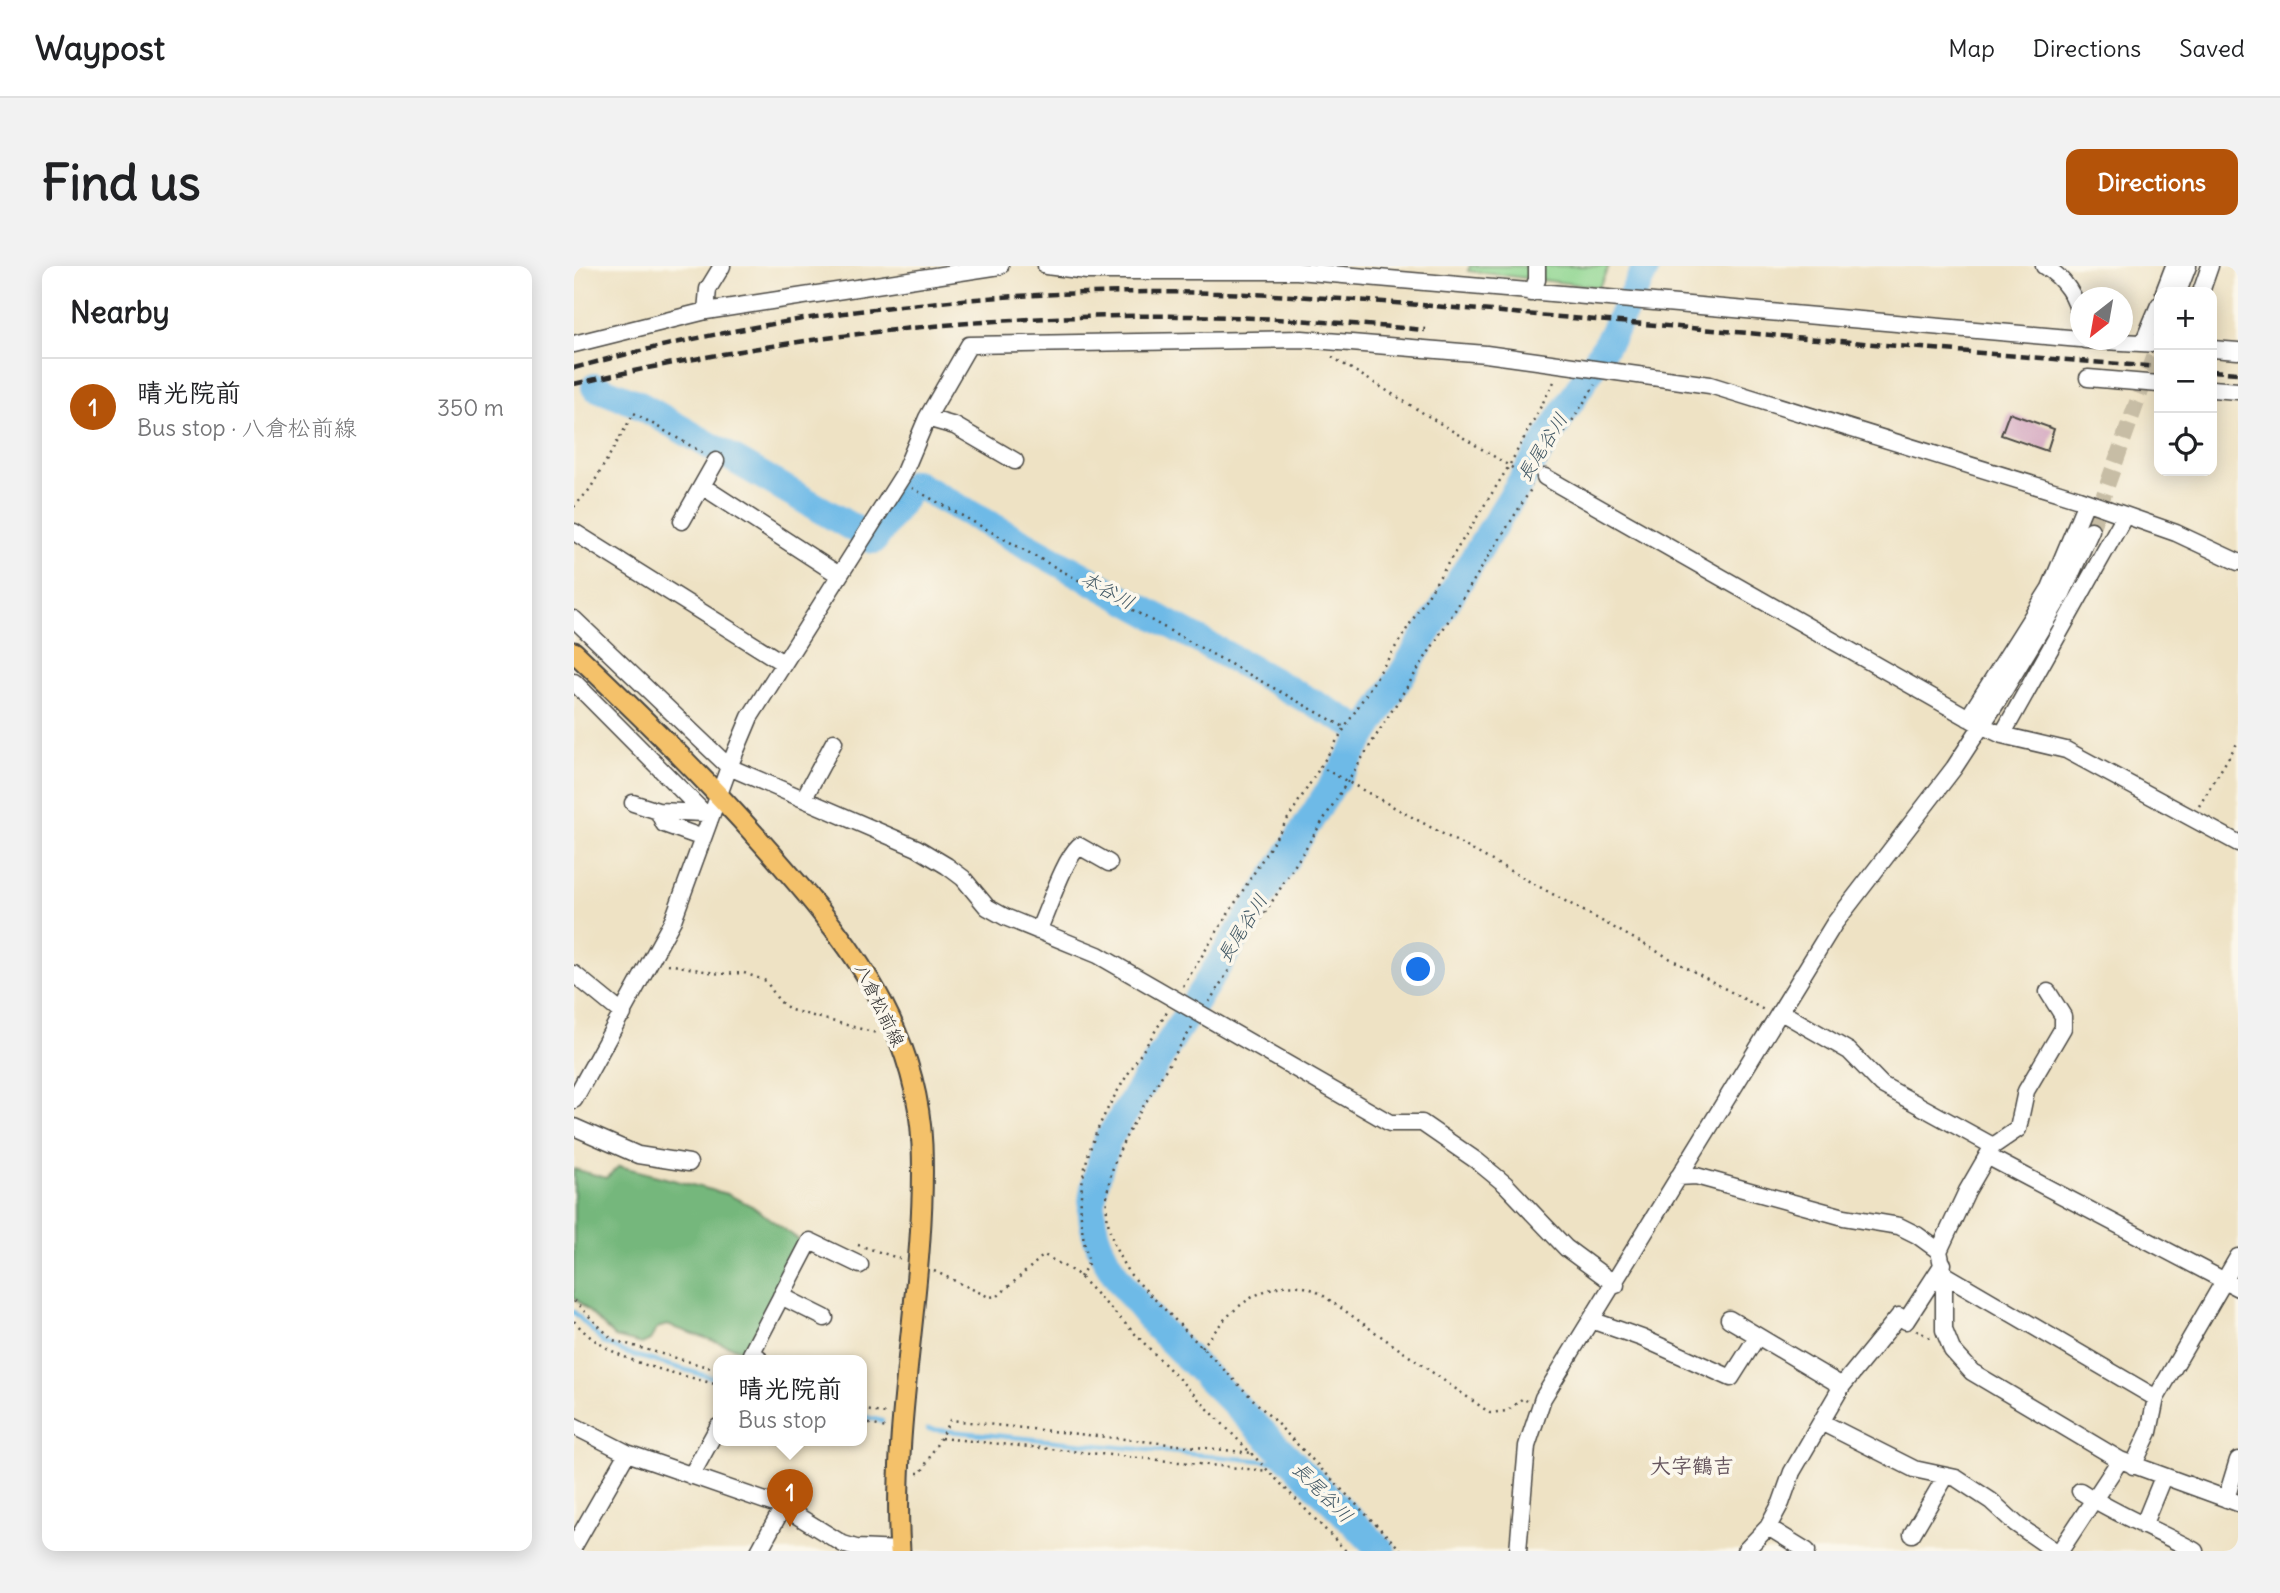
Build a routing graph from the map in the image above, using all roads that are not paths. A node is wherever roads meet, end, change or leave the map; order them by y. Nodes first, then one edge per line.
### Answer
1 (722, 266) edge
2 (1000, 266) edge
3 (1045, 266) edge
4 (1537, 266) edge
5 (2045, 266) edge
6 (2174, 266) edge
7 (2188, 266) edge
8 (2210, 266) edge
9 (2166, 287) edge
10 (2180, 287) edge
11 (2203, 287) edge
12 (2070, 291) edge
13 (1531, 293) junction
14 (706, 312) junction
15 (2070, 338) edge
16 (2133, 343) edge
17 (574, 344) edge
18 (2151, 344) edge
19 (2217, 349) edge
20 (2238, 351) edge
21 (2088, 378) dead end
22 (2154, 384) edge
23 (2217, 389) edge
24 (2238, 391) edge
25 (927, 418) junction
26 (716, 461) road end
27 (1014, 461) dead end
28 (1540, 476) road end
29 (702, 486) junction
30 (2086, 502) junction
31 (2123, 517) junction
32 (682, 521) dead end
33 (2091, 530) tunnel mouth
34 (574, 532) edge
35 (2238, 562) edge
36 (839, 575) junction
37 (574, 619) edge
38 (574, 652) edge
39 (783, 663) junction
40 (574, 682) edge
41 (1974, 722) junction
42 (2002, 734) junction
43 (834, 742) dead end
44 (729, 767) junction
45 (719, 794) junction
46 (804, 798) junction
47 (633, 803) dead end
48 (658, 811) junction
49 (707, 816) junction
50 (703, 838) junction
51 (2238, 843) edge
52 (1109, 863) dead end
53 (1038, 931) junction
54 (574, 974) edge
55 (2048, 992) dead end
56 (623, 1014) junction
57 (1779, 1015) junction
58 (574, 1100) edge
59 (574, 1127) edge
60 (1990, 1151) junction
61 (689, 1163) dead end
62 (1678, 1177) junction
63 (2238, 1257) edge
64 (1942, 1263) junction
65 (860, 1265) dead end
66 (2231, 1284) edge
67 (1616, 1285) junction
68 (781, 1296) junction
69 (825, 1318) dead end
70 (1729, 1319) dead end
71 (1591, 1320) junction
72 (1757, 1337) junction
73 (752, 1355) edge
74 (1842, 1386) junction
75 (2156, 1398) junction
76 (1821, 1422) junction
77 (575, 1428) edge
78 (713, 1436) edge
79 (627, 1453) junction
80 (2238, 1460) edge
81 (2126, 1463) junction
82 (691, 1476) junction
83 (1945, 1476) junction
84 (2164, 1476) junction
85 (2087, 1496) junction
86 (2232, 1501) edge
87 (783, 1507) junction
88 (2143, 1526) junction
89 (1768, 1527) junction
90 (1912, 1534) dead end
91 (574, 1546) edge
92 (2065, 1549) edge
93 (759, 1551) edge
94 (900, 1551) edge
95 (1518, 1551) edge
96 (1745, 1551) edge
97 (1807, 1551) edge
98 (2195, 1551) edge

1 - 14 street
2 - 14 street
3 - 13 street
4 - 13 street
5 - 12 street
6 - 9 street
7 - 10 street
8 - 11 street
13 - 15 street
14 - 17 street
16 - 18 street
19 - 20 street
21 - 22 street
23 - 24 street
25 - 27 street
25 - 30 street
25 - 36 street
26 - 29 street
28 - 41 street
29 - 32 street
29 - 36 street
30 - 31 street
30 - 41 street
31 - 35 street
31 - 42 street
33 - 41 street
34 - 39 street
36 - 39 street
37 - 44 street
38 - 45 main road, 八倉松前線
39 - 44 street
40 - 49 street
41 - 42 street
41 - 57 street
42 - 51 street
43 - 46 street
44 - 45 street
44 - 46 street
45 - 49 street
45 - 94 main road, 八倉松前線
46 - 53 street
47 - 48 street
48 - 49 street
48 - 50 street
49 - 50 street
50 - 56 street
52 - 53 street
53 - 67 street
54 - 56 street
55 - 60 street
56 - 58 street
57 - 60 street
57 - 62 street
59 - 61 street
60 - 64 street
60 - 66 street
62 - 64 street
62 - 67 street
63 - 66 street
64 - 74 street
64 - 75 street
64 - 81 street
65 - 68 street
66 - 75 street
67 - 71 street
68 - 69 street
68 - 73 street
70 - 72 street
71 - 72 street
71 - 95 street
72 - 74 street
74 - 76 street
75 - 81 street
76 - 83 street
76 - 89 street
77 - 79 street
78 - 82 street
79 - 82 street
79 - 91 street
80 - 86 street
81 - 84 street
81 - 85 street
82 - 87 street
83 - 90 street
83 - 92 street
84 - 86 street
84 - 88 street
85 - 88 street
85 - 92 street
87 - 93 street
87 - 94 street
88 - 98 street
89 - 96 street
89 - 97 street

